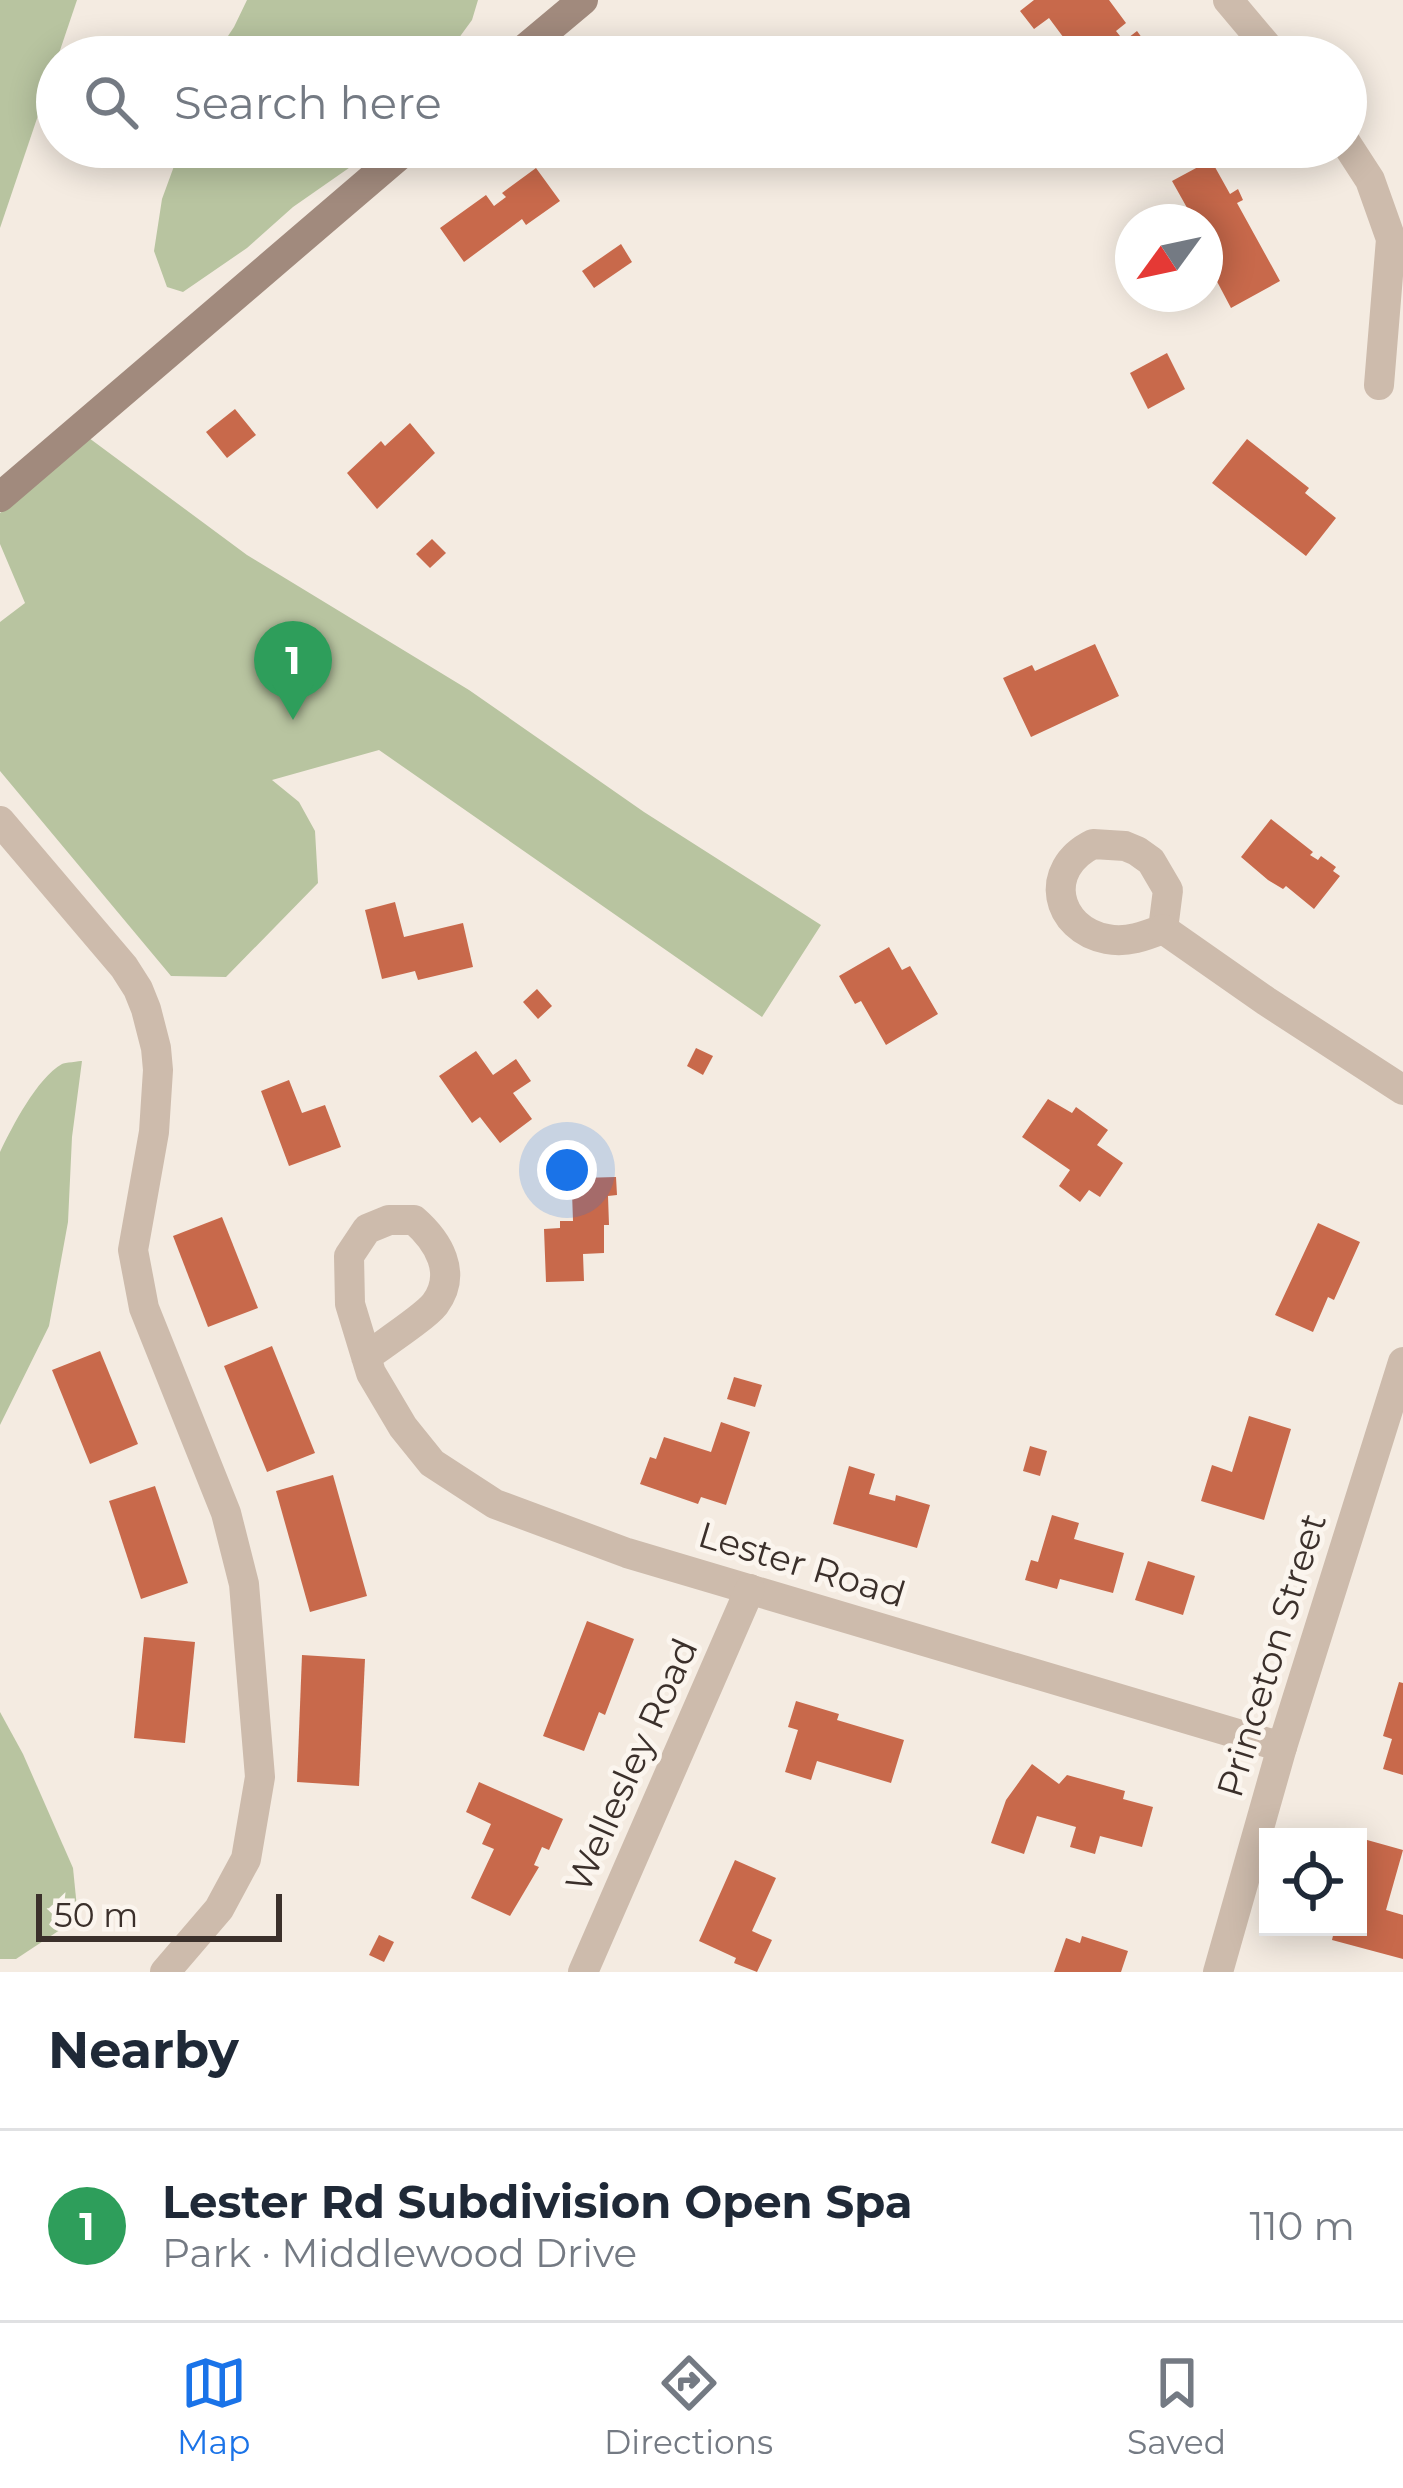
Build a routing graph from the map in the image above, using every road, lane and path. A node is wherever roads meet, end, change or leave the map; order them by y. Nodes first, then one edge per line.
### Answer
1 (583, 0) edge
2 (1228, 0) edge
3 (540, 36) edge
4 (1258, 36) edge
5 (384, 168) edge
6 (1362, 168) edge
7 (1379, 385) dead end
8 (0, 497) edge
9 (0, 821) edge
10 (1163, 929) dead end
11 (1403, 1090) edge
12 (366, 1357) dead end
13 (1403, 1362) edge
14 (750, 1589) junction
15 (1282, 1747) junction
16 (165, 1972) edge
17 (583, 1972) edge
18 (1218, 1972) edge

1 - 3 main road
2 - 4 street
5 - 8 main road
6 - 7 street
9 - 16 street
10 - 11 street
12 - 14 street, Lester Road
13 - 15 street, Princeton Street
14 - 15 street, Lester Road
14 - 17 street, Wellesley Road
15 - 18 street, Princeton Street

